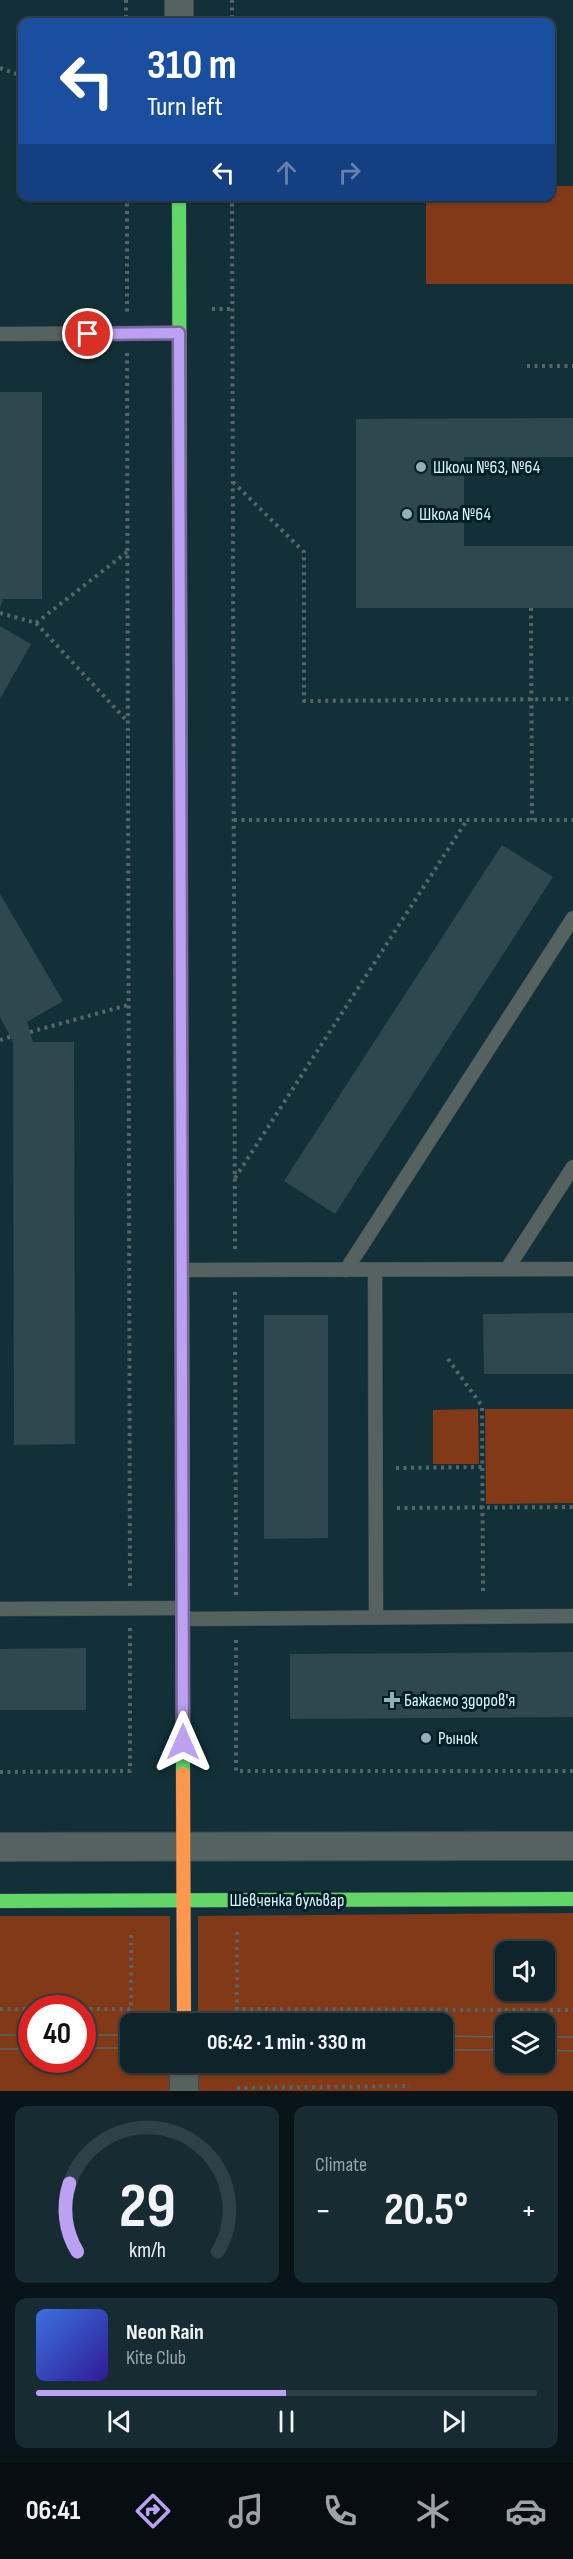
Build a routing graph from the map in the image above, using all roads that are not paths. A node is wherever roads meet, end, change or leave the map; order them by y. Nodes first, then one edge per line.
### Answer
1 (179, 0) edge
2 (179, 18) edge
3 (179, 201) edge
4 (179, 333) junction
5 (0, 334) edge
6 (573, 918) edge
7 (573, 1167) edge
8 (507, 1269) junction
9 (573, 1269) edge
10 (182, 1270) junction
11 (346, 1270) junction
12 (375, 1270) junction
13 (0, 1609) edge
14 (183, 1614) junction
15 (573, 1616) edge
16 (376, 1617) junction
17 (573, 1845) edge
18 (184, 1846) junction
19 (0, 1847) edge
20 (573, 1899) edge
21 (0, 1901) edge
22 (183, 1901) junction
23 (184, 2013) edge
24 (184, 2073) edge
25 (184, 2091) edge

1 - 2 street
3 - 4 street
4 - 5 lane
4 - 10 street
6 - 11 lane
7 - 8 lane
8 - 9 lane
8 - 12 lane
10 - 11 lane
10 - 14 street
11 - 12 lane
12 - 16 lane
13 - 14 lane
14 - 16 lane
14 - 18 street
15 - 16 lane
17 - 18 street
18 - 19 street
18 - 22 street
20 - 22 street, Шевченка бульвар
21 - 22 street, Шевченка бульвар
22 - 23 street
24 - 25 street

